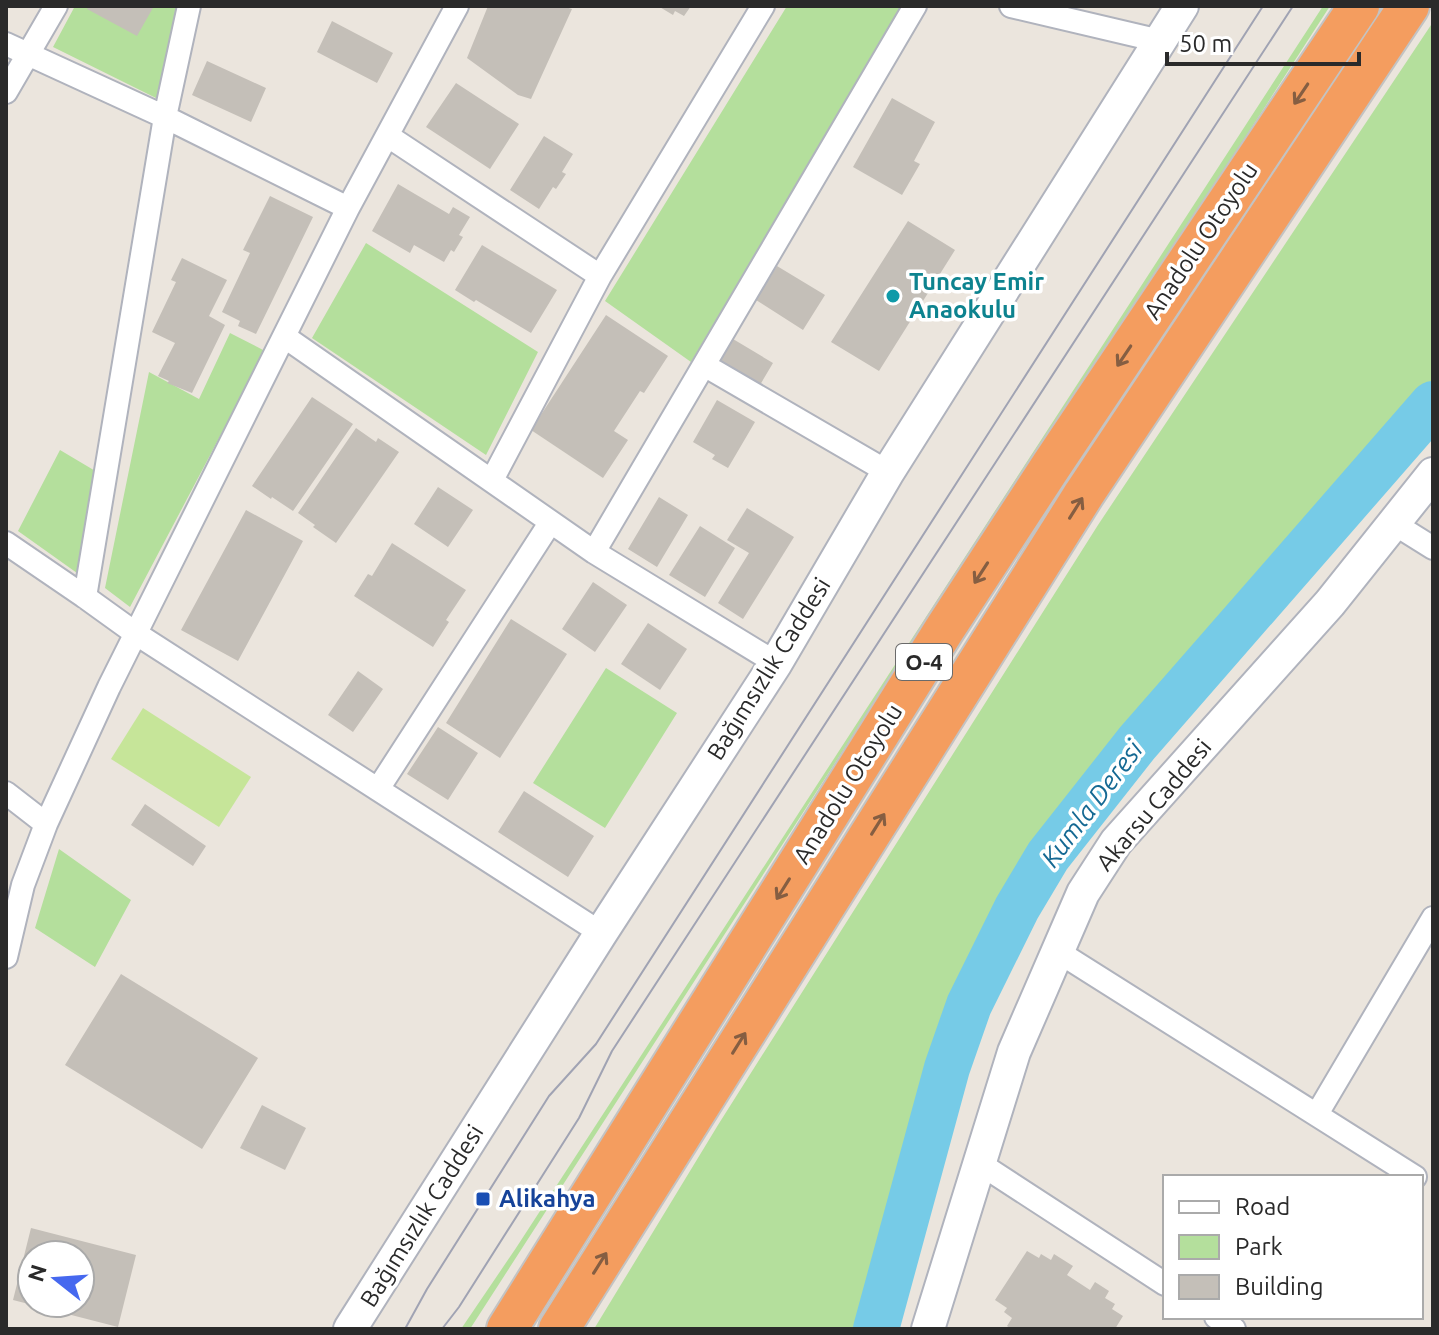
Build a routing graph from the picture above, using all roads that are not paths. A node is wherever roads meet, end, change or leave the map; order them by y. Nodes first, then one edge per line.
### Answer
1 (56, 6) edge
2 (189, 6) edge
3 (457, 6) edge
4 (763, 6) edge
5 (915, 6) edge
6 (1011, 6) edge
7 (1182, 6) edge
8 (1359, 6) edge
9 (1409, 6) edge
10 (1160, 41) junction
11 (6, 44) edge
12 (28, 54) junction
13 (6, 92) edge
14 (165, 117) junction
15 (388, 136) junction
16 (348, 208) junction
17 (600, 276) junction
18 (285, 337) junction
19 (704, 365) junction
20 (888, 472) junction
21 (1433, 474) edge
22 (492, 480) junction
23 (550, 523) junction
24 (1393, 523) junction
25 (6, 543) edge
26 (1433, 548) edge
27 (594, 552) junction
28 (85, 597) junction
29 (135, 633) junction
30 (776, 663) junction
31 (378, 789) junction
32 (6, 793) edge
33 (46, 824) junction
34 (1433, 918) edge
35 (601, 933) junction
36 (1057, 951) junction
37 (6, 957) edge
38 (1317, 1114) junction
39 (979, 1163) junction
40 (1412, 1175) edge
41 (1163, 1283) edge
42 (350, 1329) edge
43 (507, 1329) edge
44 (559, 1329) edge
45 (928, 1329) edge

1 - 12 street
2 - 14 street
3 - 15 street
4 - 17 street
5 - 19 street
6 - 10 street
7 - 10 main road, Bağımsızlık Caddesi
8 -> 43 highway, Anadolu Otoyolu / O-4
44 -> 9 highway, Anadolu Otoyolu / O-4
10 - 20 main road, Bağımsızlık Caddesi
11 - 12 street
12 - 13 street
12 - 14 street
14 - 16 street
14 - 28 street
15 - 16 street
15 - 17 street
16 - 18 street
17 - 22 street
18 - 22 street
18 - 29 street
19 - 20 street
19 - 27 street
20 - 30 main road, Bağımsızlık Caddesi
21 - 24 main road, Akarsu Caddesi
22 - 23 street
23 - 27 street
23 - 31 street
24 - 26 street
24 - 36 main road, Akarsu Caddesi
25 - 28 street
27 - 30 street
28 - 29 street
29 - 31 street
29 - 33 street
30 - 35 main road, Bağımsızlık Caddesi
31 - 35 street
32 - 33 street
33 - 37 street
34 - 38 street
35 - 42 main road, Bağımsızlık Caddesi
36 - 38 street
36 - 39 main road, Akarsu Caddesi
38 - 40 street
39 - 41 street
39 - 45 main road, Akarsu Caddesi

